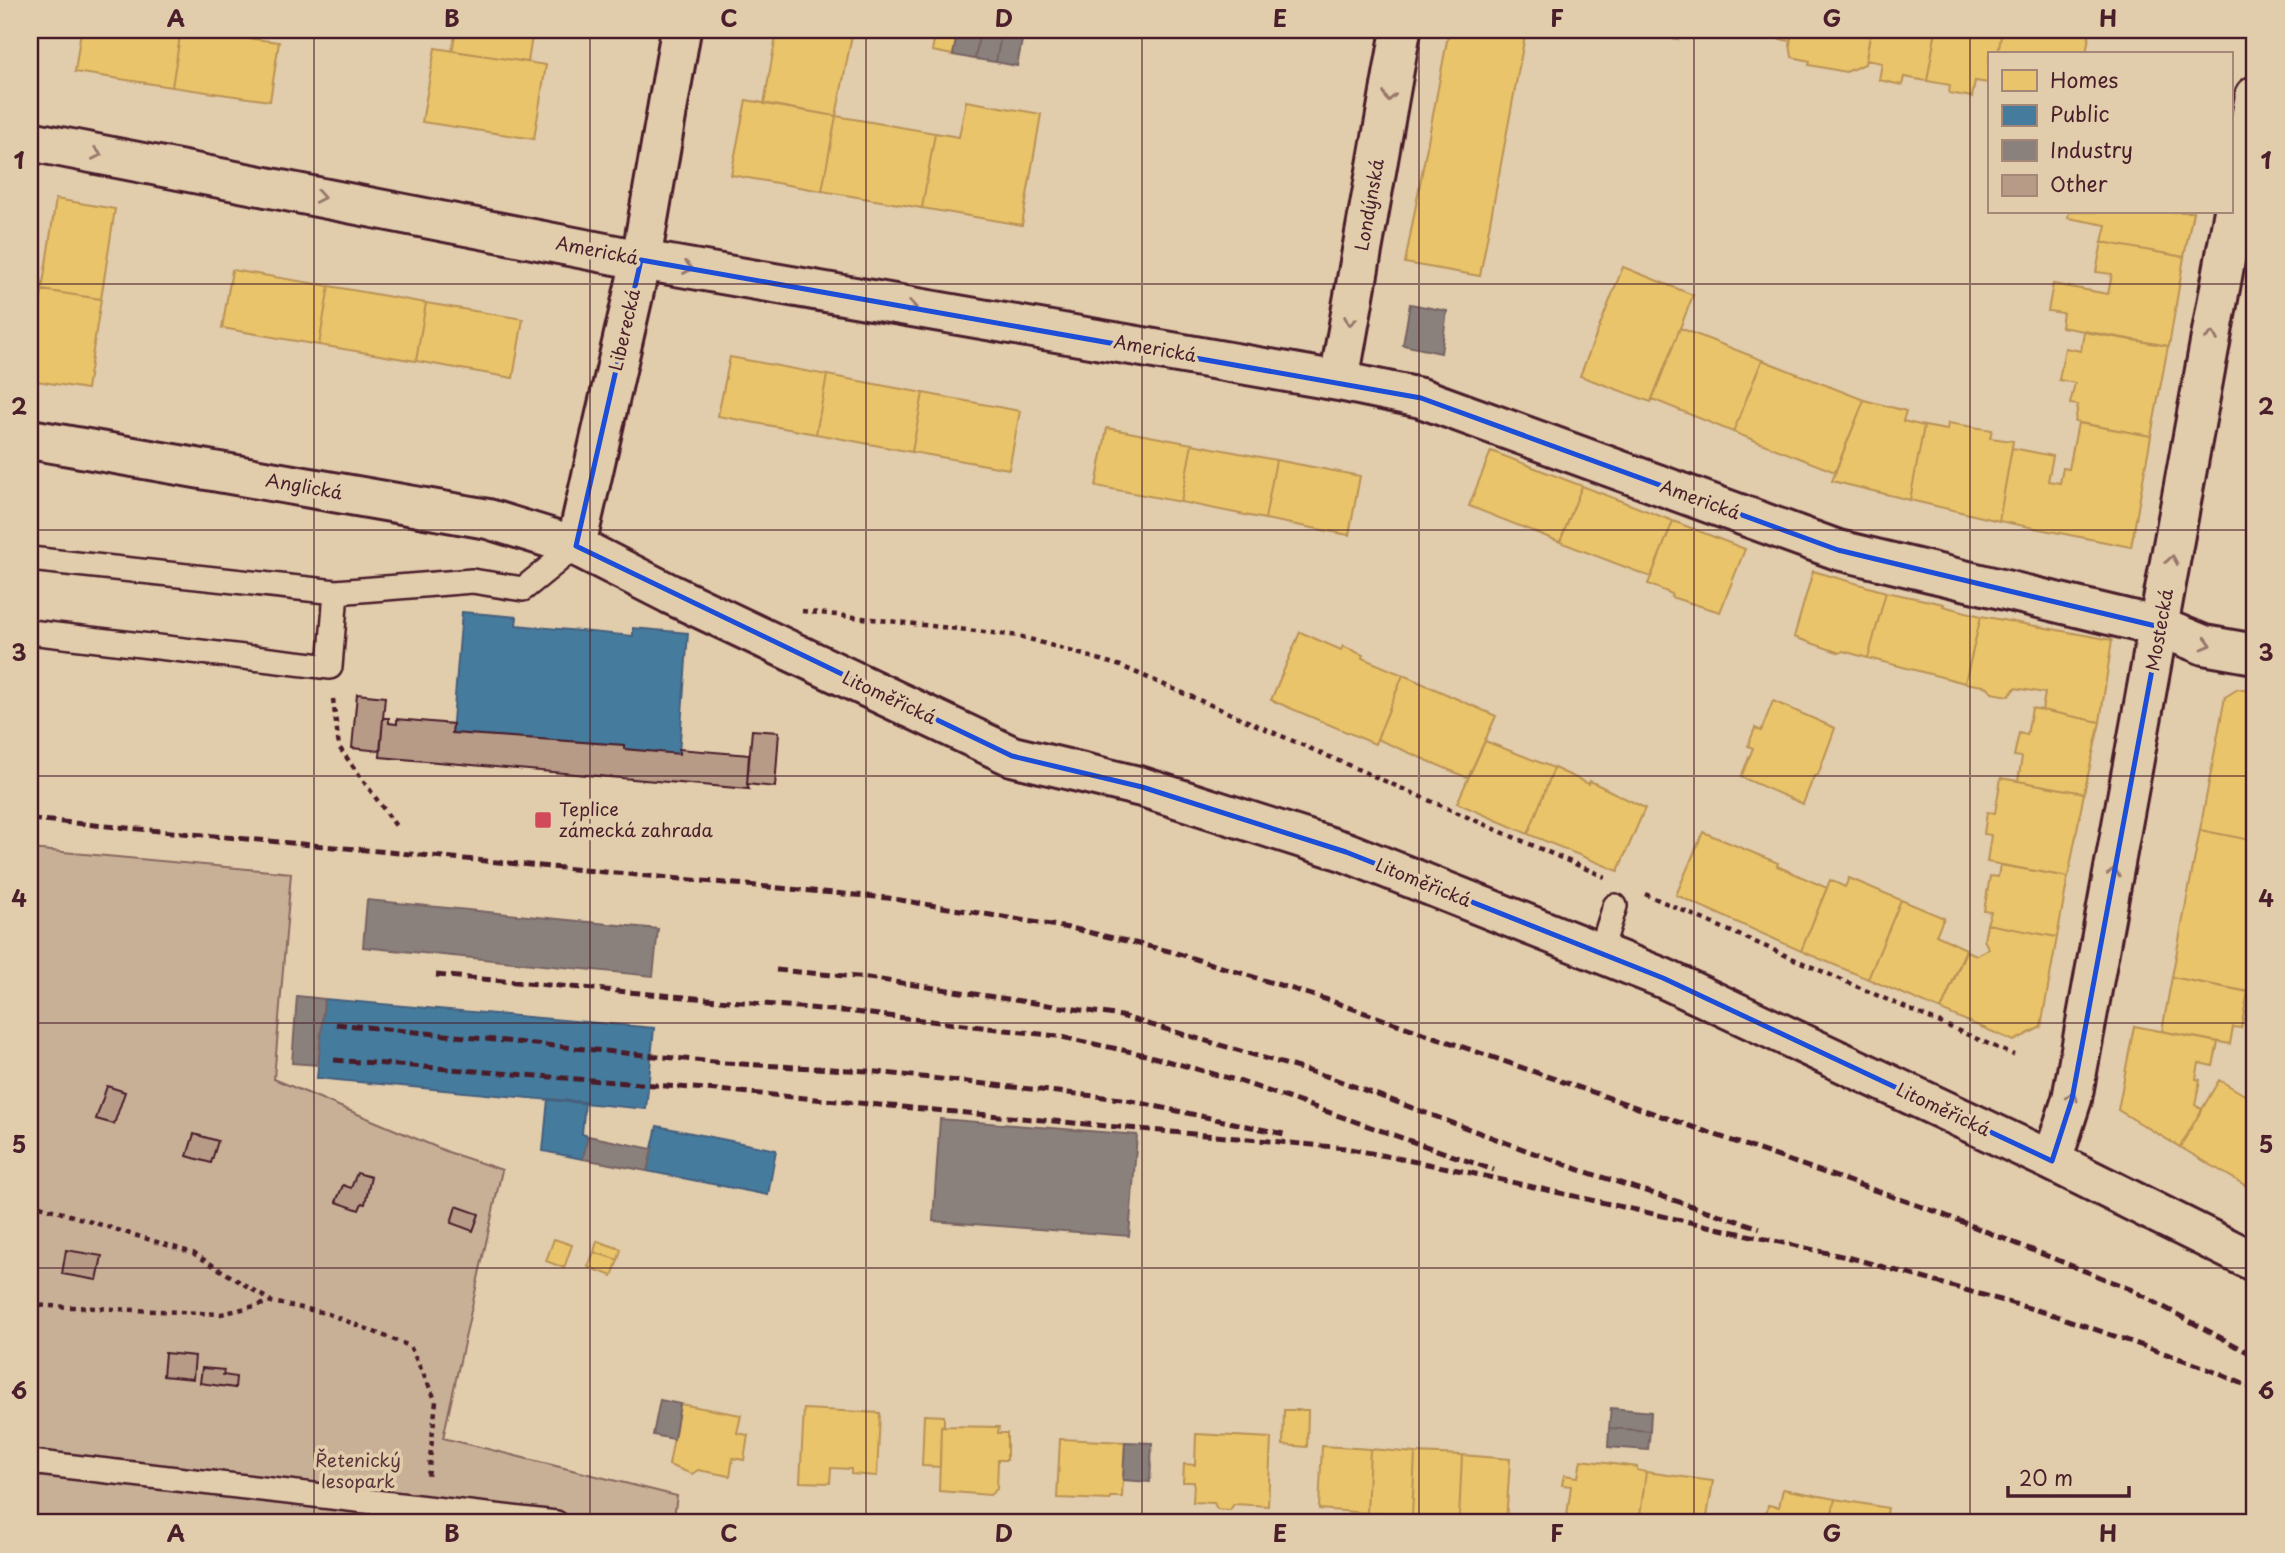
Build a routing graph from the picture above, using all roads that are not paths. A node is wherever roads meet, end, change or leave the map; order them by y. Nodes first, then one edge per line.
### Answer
1 (681, 30) edge
2 (1401, 30) edge
3 (2255, 96) edge
4 (30, 141) edge
5 (641, 260) junction
6 (1339, 381) junction
7 (30, 439) edge
8 (576, 546) junction
9 (30, 559) edge
10 (336, 592) junction
11 (2160, 627) junction
12 (30, 632) edge
13 (2255, 654) edge
14 (1615, 906) dead end
15 (1600, 953) junction
16 (2052, 1161) junction
17 (2255, 1262) edge
18 (30, 1462) edge
19 (556, 1523) edge

1 - 5 street, Liberecká
2 -> 6 street, Londýnská
11 -> 3 street, Mostecká
4 -> 5 street, Americká
5 -> 6 street, Americká
5 - 8 street, Liberecká
6 - 11 street, Americká
7 - 8 street, Anglická
8 - 10 lane
8 - 15 street, Litoměřická
9 - 10 lane
10 - 12 lane
11 -> 13 street, Americká
16 -> 11 street, Mostecká
14 - 15 lane
15 - 16 street, Litoměřická
16 - 17 street, Litoměřická
18 - 19 lane

